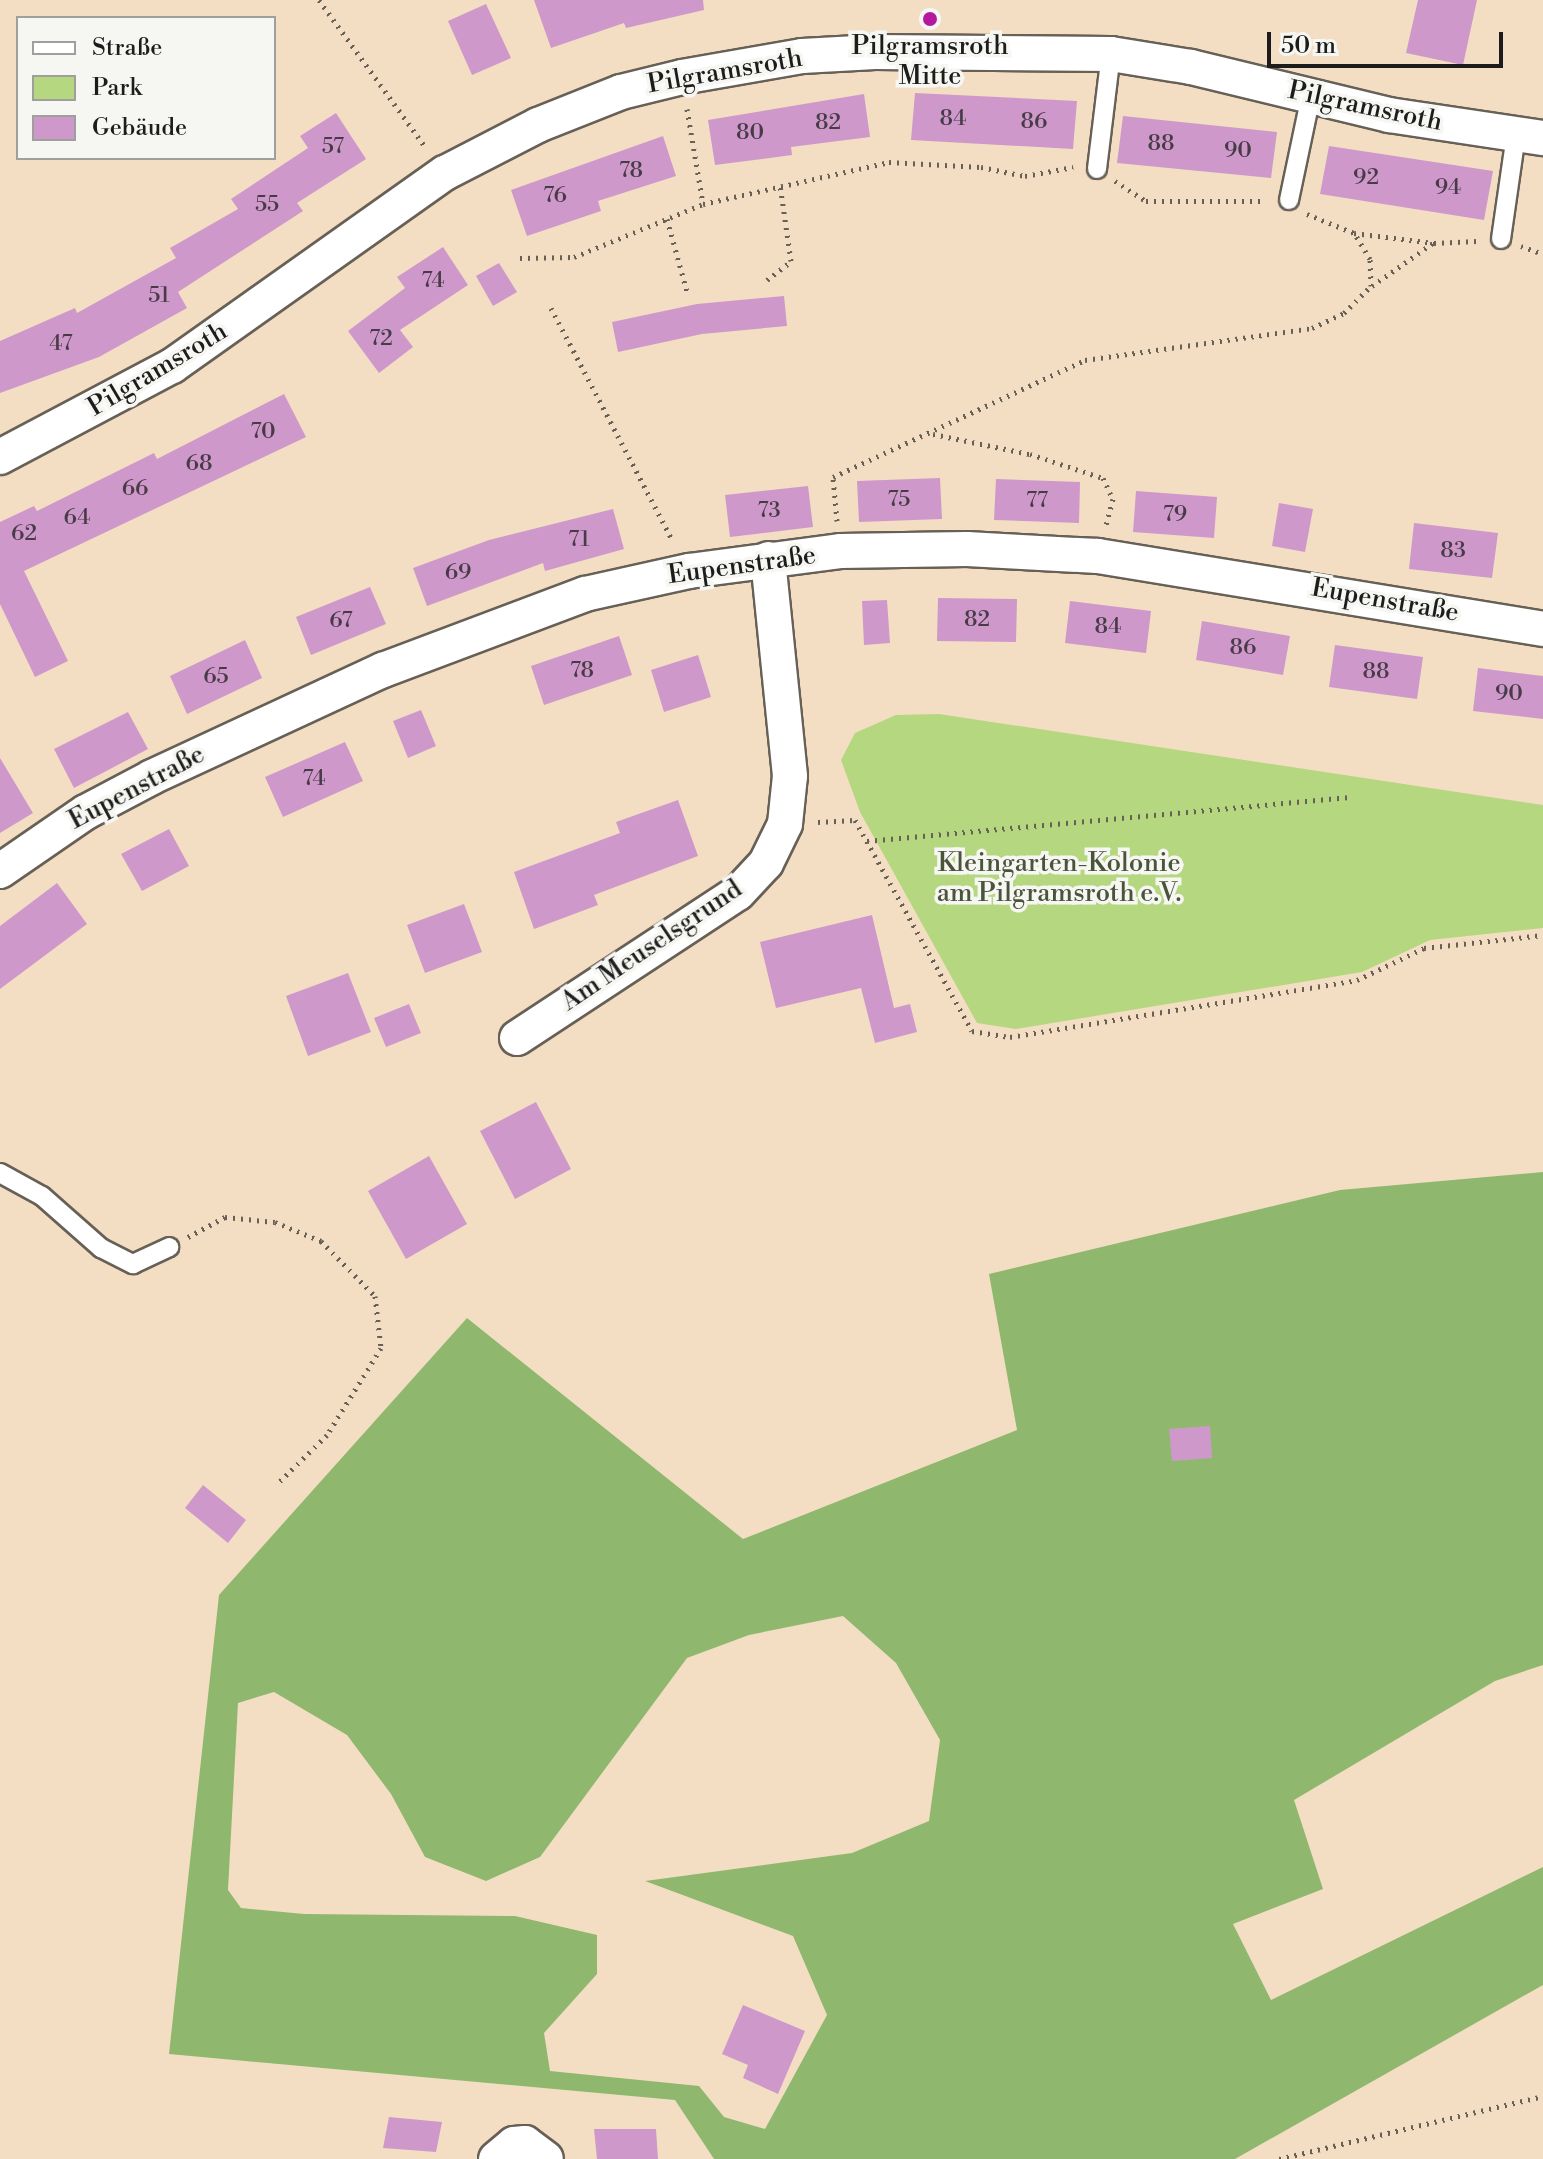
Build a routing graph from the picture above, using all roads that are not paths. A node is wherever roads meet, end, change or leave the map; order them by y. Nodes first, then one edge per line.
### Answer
1 (1111, 54) junction
2 (1311, 96) junction
3 (1529, 137) edge
4 (1097, 169) road end
5 (1289, 200) road end
6 (1501, 239) road end
7 (0, 457) edge
8 (768, 559) junction
9 (1543, 629) edge
10 (0, 871) edge
11 (517, 1038) dead end
12 (0, 1173) edge
13 (169, 1247) road end
14 (496, 2159) edge
15 (546, 2159) edge

1 - 2 street, Pilgramsroth
1 - 4 lane
1 - 7 street, Pilgramsroth
2 - 3 street, Pilgramsroth
2 - 5 lane
3 - 6 lane
8 - 9 street, Eupenstraße
8 - 10 street, Eupenstraße
8 - 11 street, Am Meuselsgrund
12 - 13 lane
14 - 15 street

